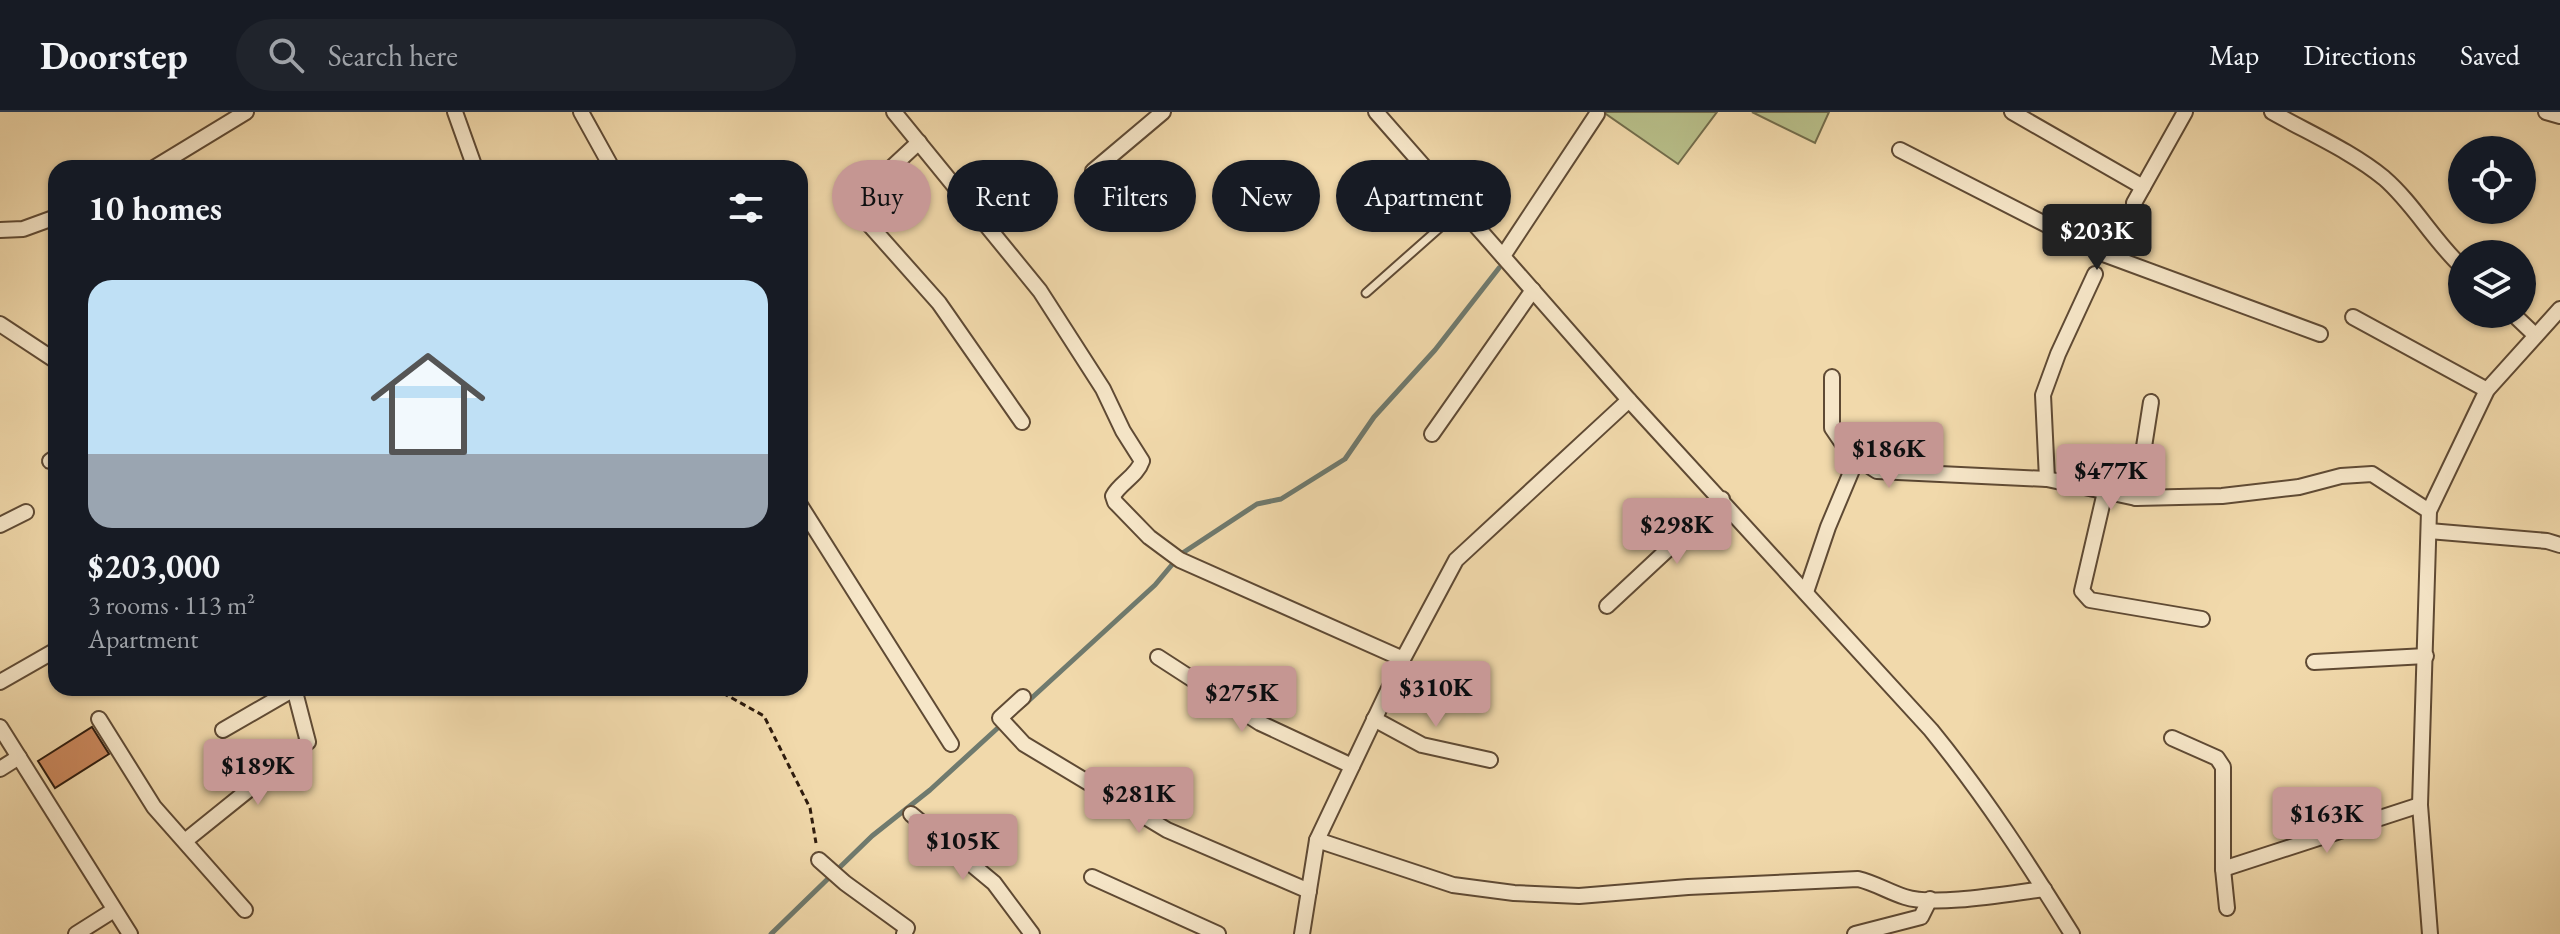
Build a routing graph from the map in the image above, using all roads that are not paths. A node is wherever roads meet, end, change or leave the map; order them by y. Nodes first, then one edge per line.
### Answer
1 (246, 112) edge
2 (455, 112) edge
3 (581, 112) edge
4 (894, 112) edge
5 (1163, 112) edge
6 (2012, 112) edge
7 (2185, 112) edge
8 (2272, 112) edge
9 (2546, 112) edge
10 (1597, 114) edge
11 (1385, 116) edge
12 (2560, 116) edge
13 (919, 142) junction
14 (1900, 150) dead end
15 (167, 160) edge
16 (472, 160) edge
17 (608, 160) edge
18 (1106, 160) edge
19 (1421, 160) edge
20 (2143, 187) junction
21 (2134, 203) dead end
22 (48, 220) edge
23 (0, 230) edge
24 (1435, 232) edge
25 (1482, 232) edge
26 (2448, 249) edge
27 (1503, 256) junction
28 (2095, 274) dead end
29 (1533, 290) junction
30 (1366, 293) dead end
31 (2560, 309) edge
32 (2353, 317) dead end
33 (0, 324) edge
34 (2528, 328) edge
35 (2320, 334) dead end
36 (2535, 335) junction
37 (48, 356) edge
38 (1832, 377) dead end
39 (2487, 390) junction
40 (1629, 400) junction
41 (2151, 402) dead end
42 (1022, 422) dead end
43 (1432, 434) dead end
44 (1857, 458) junction
45 (2047, 479) junction
46 (2105, 492) junction
47 (2136, 498) junction
48 (1722, 499) junction
49 (2429, 511) junction
50 (26, 512) dead end
51 (808, 518) edge
52 (0, 525) edge
53 (2429, 531) junction
54 (2560, 545) edge
55 (1806, 592) junction
56 (1607, 606) dead end
57 (2202, 619) dead end
58 (48, 655) edge
59 (2426, 656) junction
60 (1158, 657) dead end
61 (1403, 659) junction
62 (2314, 662) dead end
63 (0, 682) edge
64 (280, 696) edge
65 (296, 696) edge
66 (1023, 697) dead end
67 (99, 719) dead end
68 (1374, 719) junction
69 (0, 727) edge
70 (223, 730) dead end
71 (2172, 738) dead end
72 (951, 744) dead end
73 (19, 757) junction
74 (1490, 760) dead end
75 (1352, 766) junction
76 (0, 769) edge
77 (2420, 805) junction
78 (911, 814) dead end
79 (1317, 840) junction
80 (185, 841) junction
81 (828, 869) road end
82 (2223, 869) junction
83 (1092, 877) dead end
84 (2044, 889) junction
85 (1309, 891) junction
86 (1930, 899) junction
87 (2227, 908) dead end
88 (114, 910) junction
89 (245, 910) dead end
90 (76, 934) edge
91 (130, 934) edge
92 (904, 934) edge
93 (1032, 934) edge
94 (1218, 934) edge
95 (1302, 934) edge
96 (1855, 934) edge
97 (2072, 934) edge
98 (2430, 934) edge

1 - 15 street
2 - 16 street
3 - 17 street
4 - 13 street
5 - 18 street
6 - 20 street
7 - 20 street
8 - 26 street
9 - 12 street
10 - 27 street
11 - 19 street
13 - 42 street
13 - 61 street
14 - 35 street
20 - 21 street
22 - 23 street
24 - 30 lane
25 - 27 street
27 - 29 street
28 - 45 street
29 - 40 street
29 - 43 street
31 - 36 street
32 - 39 street
33 - 37 street
34 - 36 street
36 - 39 street
38 - 44 street
39 - 49 street
40 - 48 street
40 - 61 street
41 - 47 street
44 - 45 street
44 - 55 street
45 - 46 street
46 - 47 street
46 - 57 street
47 - 49 street
48 - 55 street
48 - 56 street
49 - 53 street
50 - 52 street
51 - 72 street
53 - 54 street
53 - 59 street
55 - 84 street
58 - 63 street
59 - 62 street
59 - 77 street
60 - 75 street
61 - 68 street
64 - 70 street
65 - 80 street
66 - 85 street
67 - 80 street
68 - 74 street
68 - 75 street
69 - 73 street
71 - 82 street
73 - 76 street
73 - 88 street
75 - 79 street
77 - 82 street
77 - 98 street
78 - 93 street
79 - 85 street
79 - 86 street
80 - 89 street
81 - 92 street
82 - 87 street
83 - 94 street
84 - 86 street
84 - 97 street
85 - 95 street
86 - 96 street
88 - 90 street
88 - 91 street

